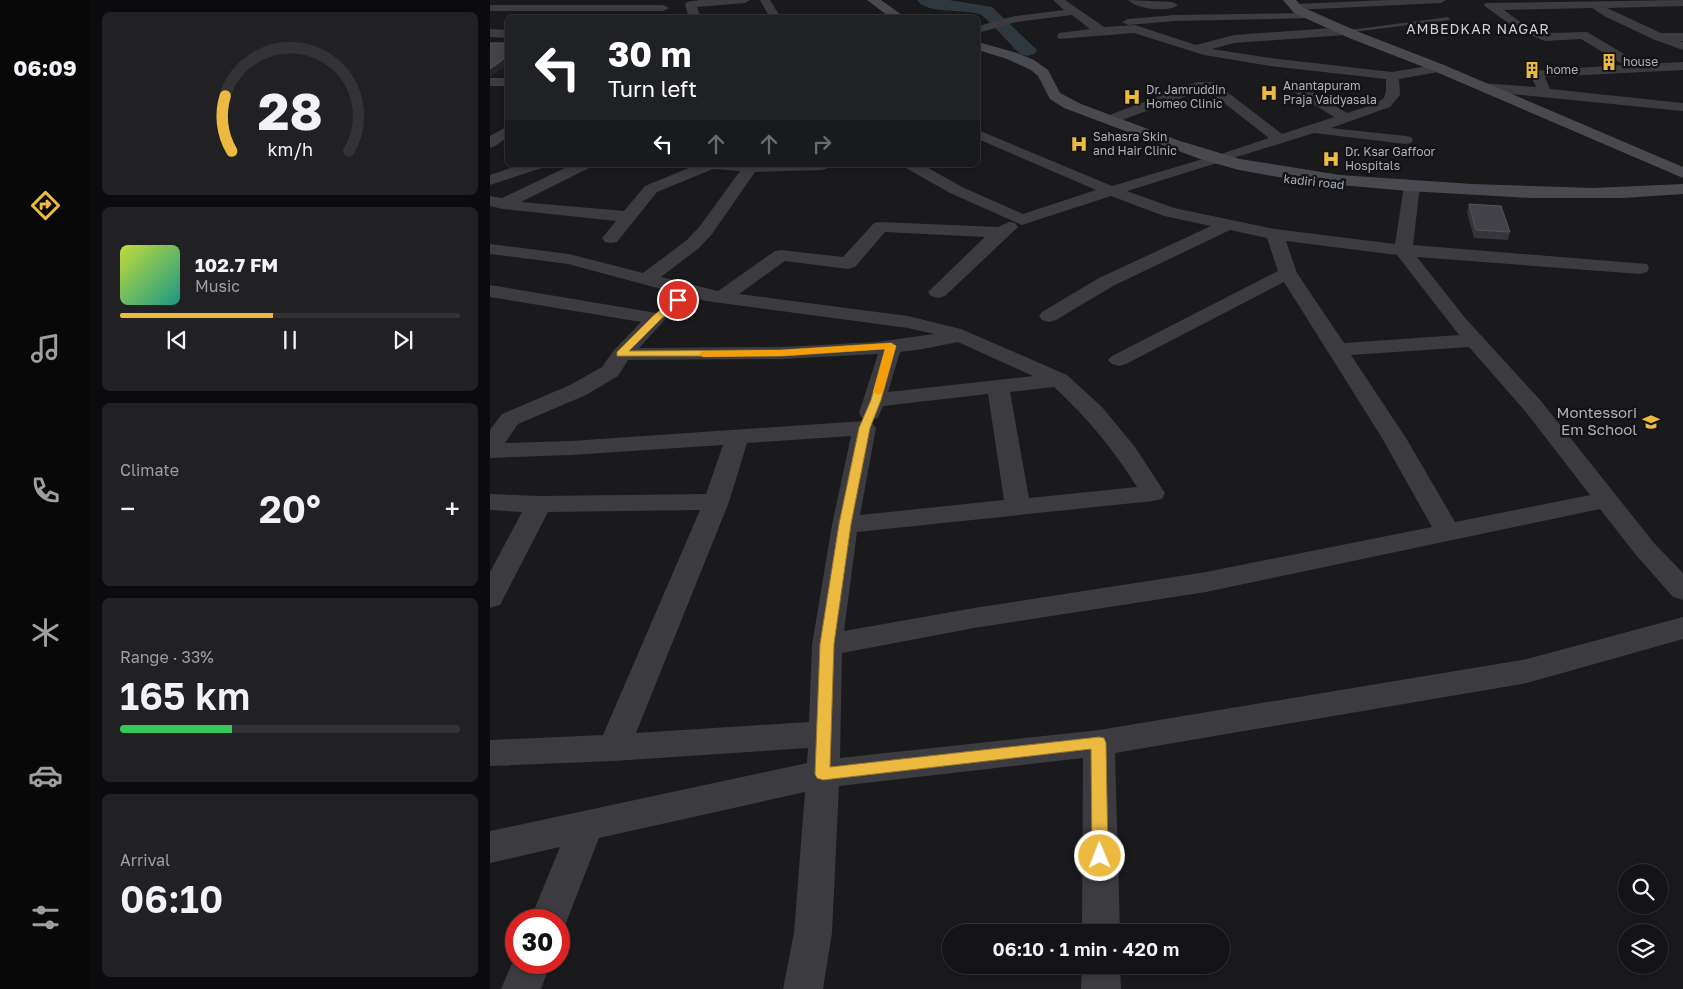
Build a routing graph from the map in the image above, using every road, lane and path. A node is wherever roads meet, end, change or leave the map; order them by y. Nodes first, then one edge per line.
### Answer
1 (745, 0) edge
2 (766, 0) edge
3 (861, 0) edge
4 (873, 0) edge
5 (1058, 0) edge
6 (1134, 0) edge
7 (1441, 0) edge
8 (1482, 0) edge
9 (1683, 1) edge
10 (1590, 2) edge
11 (1520, 3) edge
12 (1553, 3) edge
13 (1292, 4) edge
14 (1181, 6) dead end
15 (1228, 6) dead end
16 (490, 8) edge
17 (663, 8) edge
18 (1494, 8) junction
19 (1073, 12) junction
20 (694, 15) edge
21 (774, 15) edge
22 (878, 15) edge
23 (896, 15) edge
24 (1574, 15) dead end
25 (1312, 16) junction
26 (1539, 16) dead end
27 (1448, 20) dead end
28 (1625, 22) junction
29 (1652, 22) dead end
30 (1555, 26) dead end
31 (1097, 28) junction
32 (980, 29) edge
33 (1345, 31) junction
34 (490, 33) edge
35 (505, 34) edge
36 (1571, 35) junction
37 (1063, 36) dead end
38 (1292, 36) junction
39 (1545, 37) junction
40 (1659, 37) junction
41 (1683, 37) edge
42 (490, 43) edge
43 (505, 43) edge
44 (1683, 46) edge
45 (980, 47) edge
46 (1196, 49) junction
47 (1567, 51) dead end
48 (980, 54) edge
49 (1647, 54) dead end
50 (1581, 61) dead end
51 (1677, 67) edge
52 (1321, 68) junction
53 (1439, 68) junction
54 (1639, 69) junction
55 (1595, 70) junction
56 (500, 82) edge
57 (1610, 84) dead end
58 (1481, 87) junction
59 (1297, 88) dead end
60 (1393, 88) junction
61 (1543, 88) junction
62 (1643, 90) dead end
63 (490, 91) edge
64 (1652, 104) junction
65 (1683, 107) edge
66 (1346, 118) junction
67 (1109, 120) junction
68 (1310, 130) junction
69 (505, 134) edge
70 (980, 135) edge
71 (1280, 140) junction
72 (1406, 140) dead end
73 (493, 149) edge
74 (1214, 160) junction
75 (530, 167) edge
76 (578, 167) edge
77 (705, 167) edge
78 (738, 167) edge
79 (774, 167) edge
80 (916, 167) edge
81 (750, 168) junction
82 (1683, 173) edge
83 (490, 180) edge
84 (1412, 189) junction
85 (1683, 189) edge
86 (1111, 191) junction
87 (1683, 197) edge
88 (497, 202) edge
89 (628, 217) junction
90 (1022, 220) junction
91 (1226, 225) junction
92 (1001, 232) junction
93 (1275, 234) junction
94 (611, 238) dead end
95 (490, 250) edge
96 (1403, 250) junction
97 (1640, 268) dead end
98 (1288, 273) junction
99 (654, 282) junction
100 (490, 291) edge
101 (687, 291) junction
102 (938, 292) dead end
103 (722, 297) junction
104 (1049, 316) dead end
105 (656, 318) junction
106 (960, 335) junction
107 (1474, 340) junction
108 (891, 346) junction
109 (1338, 350) junction
110 (621, 354) junction
111 (1119, 360) dead end
112 (1059, 380) junction
113 (998, 386) junction
114 (876, 400) junction
115 (864, 428) junction
116 (738, 436) junction
117 (490, 447) edge
118 (490, 452) edge
119 (1606, 500) junction
120 (490, 502) edge
121 (716, 502) junction
122 (540, 504) junction
123 (1018, 507) junction
124 (845, 524) junction
125 (1448, 532) junction
126 (1683, 590) edge
127 (490, 598) edge
128 (1683, 628) edge
129 (827, 644) junction
130 (824, 734) junction
131 (1099, 743) junction
132 (614, 748) junction
133 (490, 753) edge
134 (823, 774) junction
135 (586, 826) junction
136 (490, 847) edge
137 (552, 909) edge
138 (1101, 924) edge
139 (527, 974) edge
140 (1101, 974) edge
141 (521, 989) edge
142 (803, 989) edge
143 (1102, 989) edge

1 - 20 street
2 - 21 street
3 - 22 main road
4 - 23 main road
5 - 19 street
6 - 14 street
7 - 13 street
8 - 18 street
9 - 10 street
10 - 12 street
10 - 28 street
11 - 12 street
11 - 18 street
11 - 26 street
12 - 24 street
13 - 15 street
13 - 25 main road
16 - 17 street
18 - 39 street
19 - 31 street
19 - 32 street
25 - 31 street
25 - 33 main road
27 - 33 lane
28 - 29 street
28 - 40 street
30 - 36 street
31 - 37 street
31 - 46 street
33 - 38 street
33 - 53 main road
34 - 35 street
36 - 39 street
36 - 54 street
38 - 46 street
38 - 52 street
39 - 47 street
40 - 41 street
40 - 44 street
42 - 43 street
45 - 67 main road, kadiri road
46 - 52 street
48 - 74 main road, kadiri road
49 - 51 street
50 - 55 street
51 - 54 street
52 - 60 street
53 - 58 main road
53 - 60 street
54 - 55 street
55 - 61 street
56 - 63 street
57 - 61 street
58 - 61 street
58 - 82 main road
59 - 66 street
60 - 66 street
61 - 64 street
62 - 64 street
64 - 65 street
66 - 68 street
67 - 71 street
67 - 74 main road, kadiri road
68 - 71 street
68 - 72 street
69 - 73 street
70 - 86 street
71 - 74 street
74 - 84 main road, kadiri road
74 - 86 street
75 - 83 street
76 - 88 street
77 - 89 street
78 - 81 street
79 - 81 street
80 - 90 street
81 - 99 street
84 - 85 main road, kadiri road
84 - 87 main road, kadiri road
84 - 96 street
86 - 90 street
86 - 91 street
88 - 89 street
89 - 94 street
90 - 92 street
91 - 93 street
91 - 104 street
92 - 102 street
92 - 103 street
93 - 96 street
93 - 98 street
95 - 99 street
96 - 97 street
96 - 107 street
98 - 109 street
98 - 111 street
99 - 101 street
100 - 105 street
101 - 103 street
101 - 105 street
103 - 106 street
105 - 110 street
106 - 108 street
106 - 112 street
107 - 109 street
107 - 119 street
108 - 110 street
108 - 114 street
109 - 125 street
110 - 117 street
112 - 113 street
112 - 123 street
113 - 114 street
113 - 123 street
114 - 115 street
115 - 116 street
115 - 124 street
116 - 118 street
116 - 121 street
119 - 125 street
119 - 126 street
120 - 122 street
121 - 122 street
121 - 132 street
122 - 127 street
123 - 124 street
124 - 129 street
125 - 129 street
128 - 131 street
129 - 130 street
130 - 132 street
130 - 134 street
131 - 134 street
131 - 138 street
132 - 133 street
134 - 135 street
134 - 142 street
135 - 136 street
135 - 137 street
139 - 141 street
140 - 143 street

